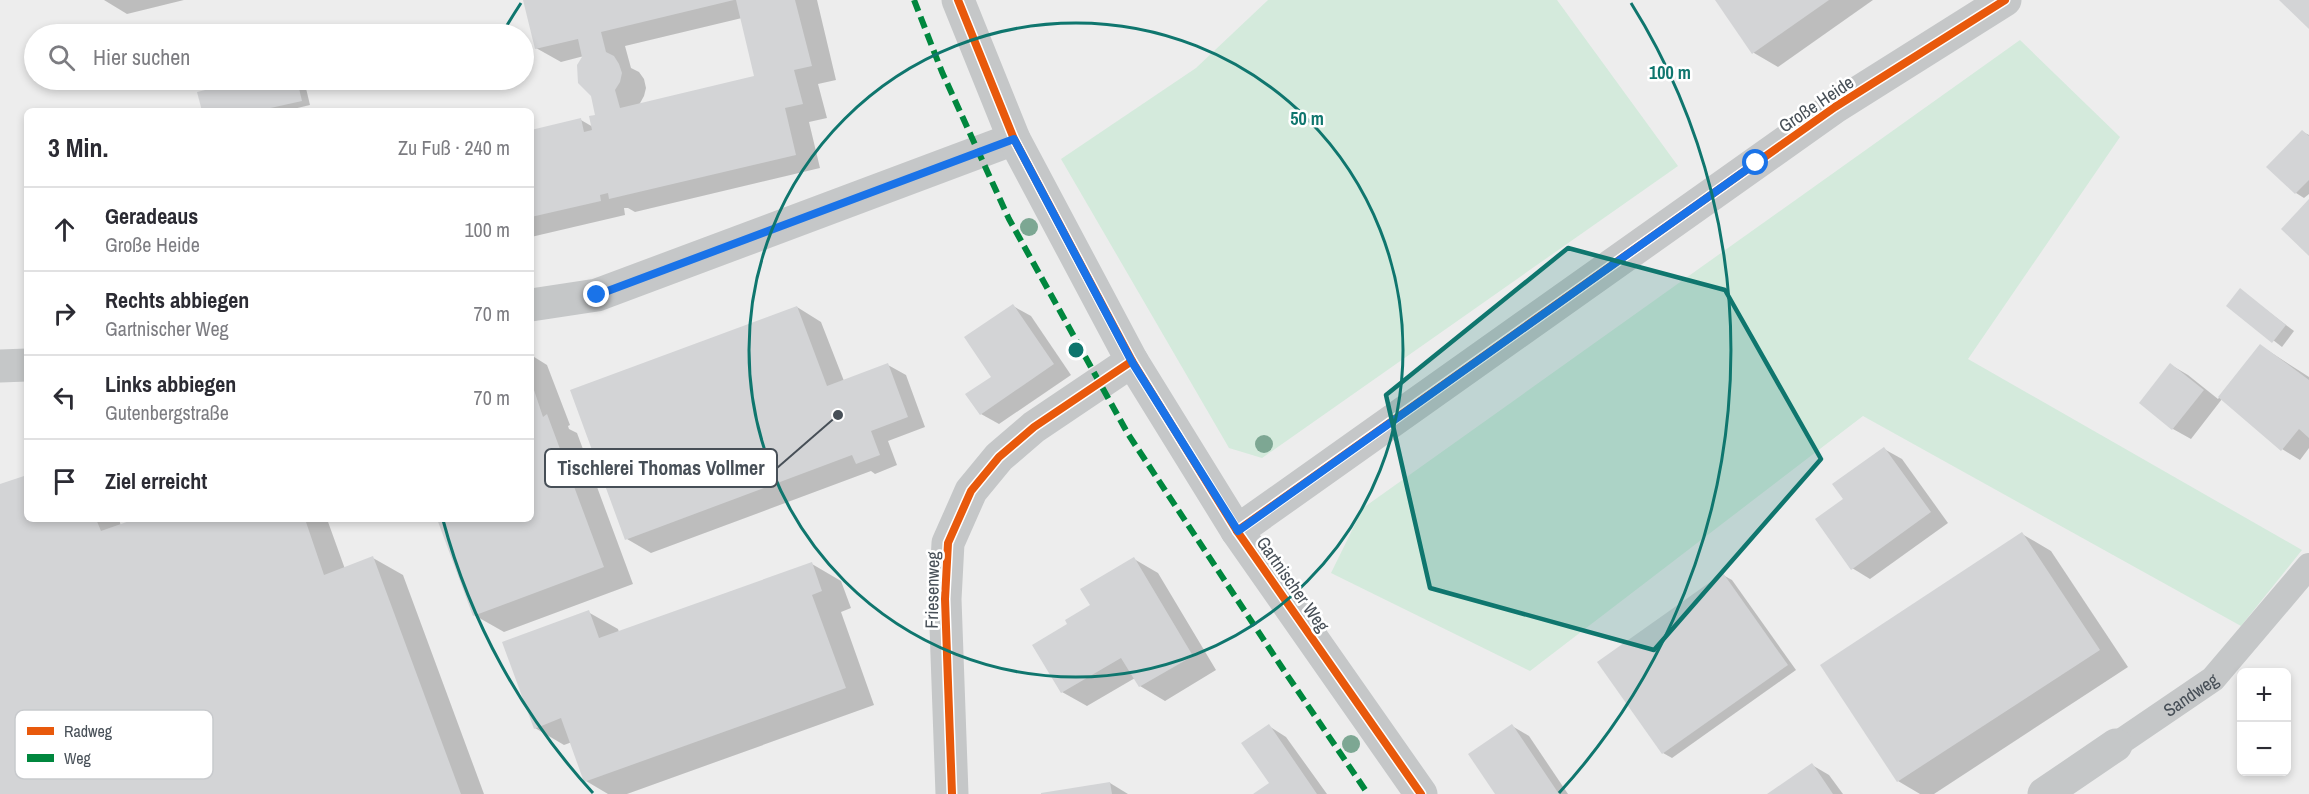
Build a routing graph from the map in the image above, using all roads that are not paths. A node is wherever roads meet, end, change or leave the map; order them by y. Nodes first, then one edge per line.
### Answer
1 (958, 0) edge
2 (2005, 0) edge
3 (1014, 139) junction
4 (534, 304) edge
5 (1132, 362) junction
6 (24, 365) edge
7 (0, 366) edge
8 (1238, 531) junction
9 (2309, 566) edge
10 (2116, 745) joint
11 (952, 794) edge
12 (1421, 794) edge
13 (2044, 794) edge

1 - 3 street, Gartnischer Weg
2 - 8 street, Große Heide
3 - 4 street
3 - 5 street, Gartnischer Weg
5 - 8 street, Gartnischer Weg
5 - 11 street, Friesenweg
6 - 7 street
8 - 12 street, Gartnischer Weg
9 - 10 lane, Sandweg
10 - 13 street, Sandweg

